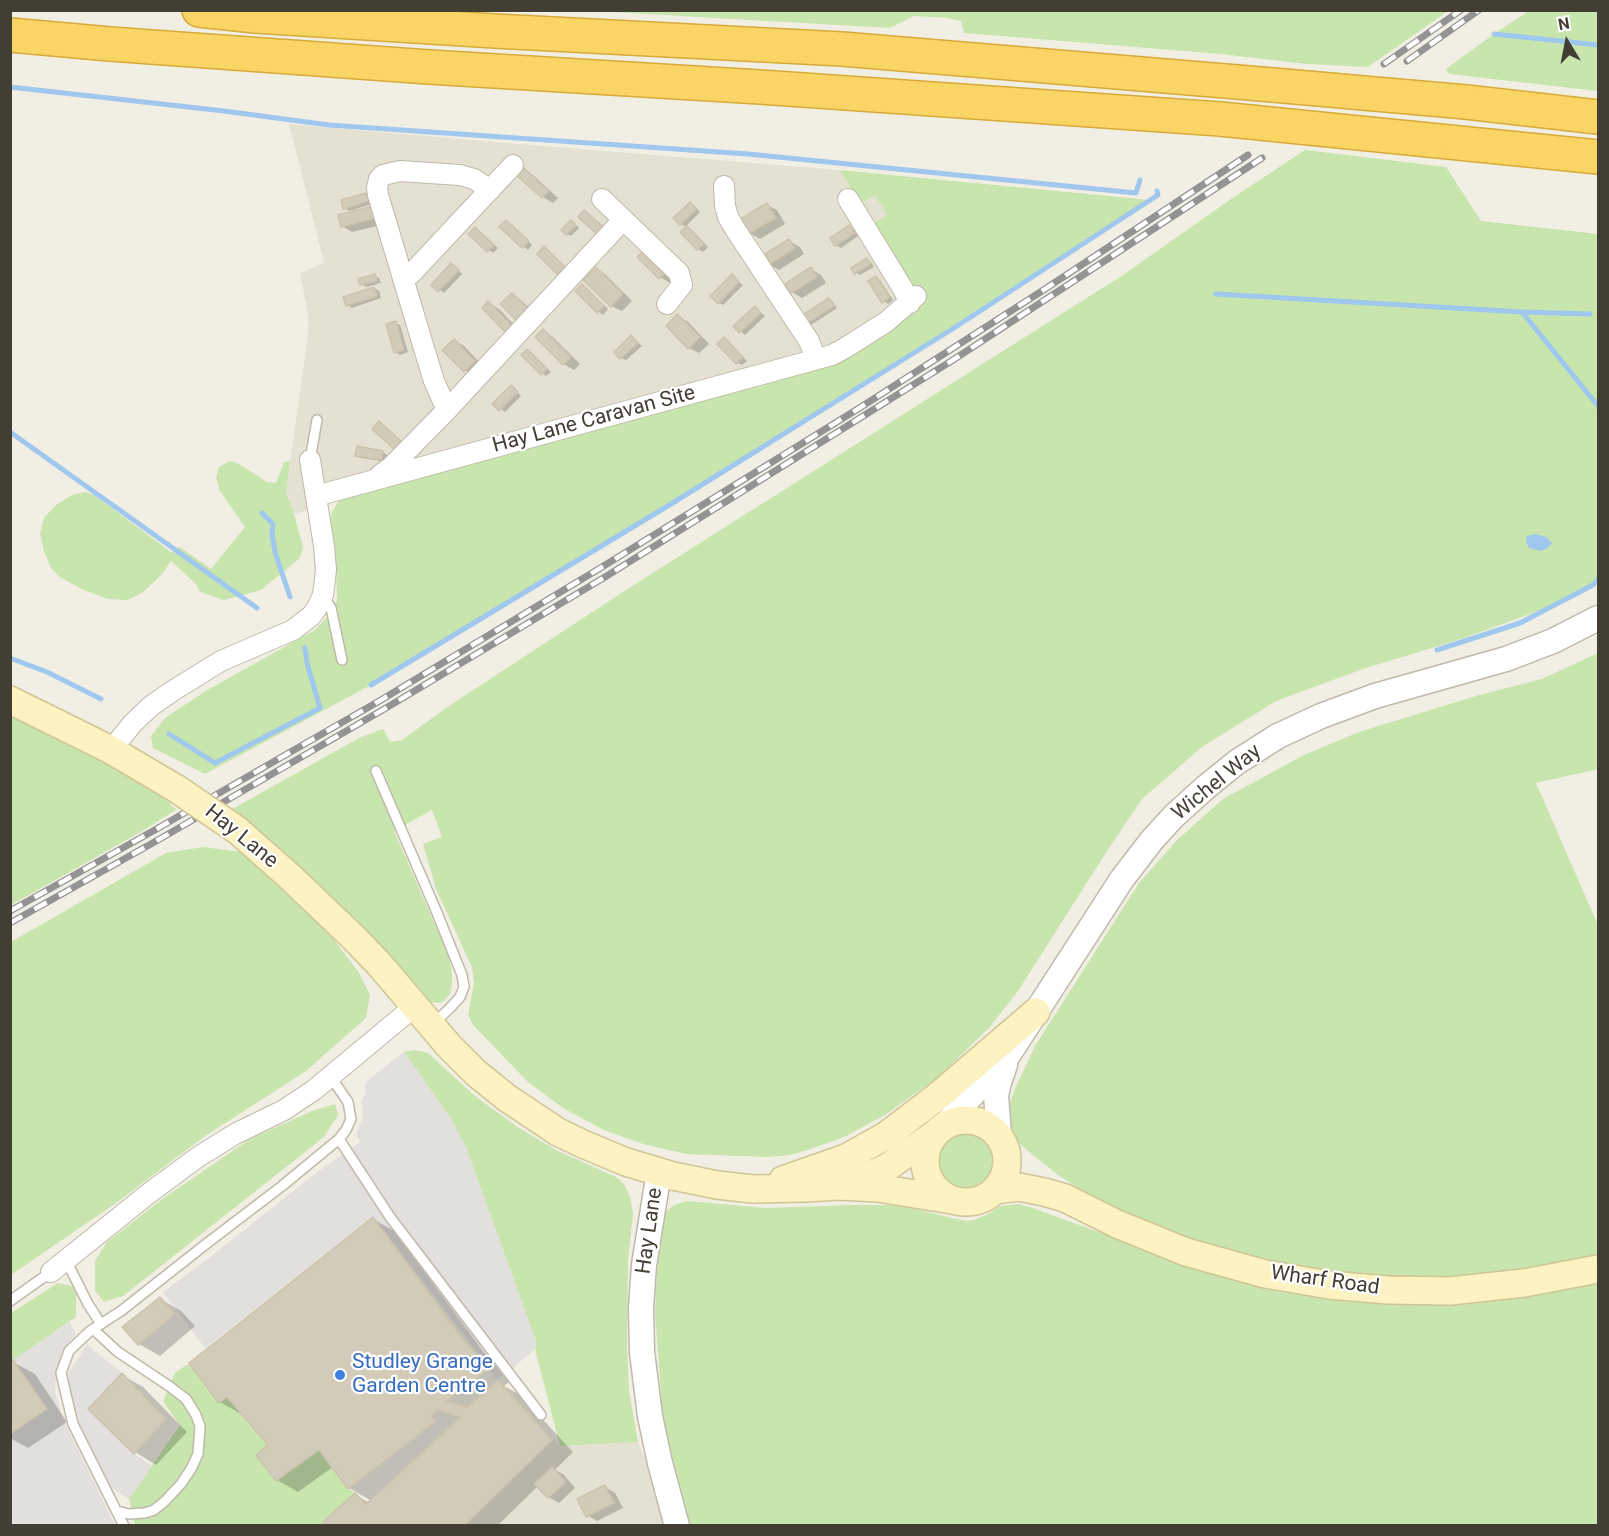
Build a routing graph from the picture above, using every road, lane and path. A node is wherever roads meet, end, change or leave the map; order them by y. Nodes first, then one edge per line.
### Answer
1 (199, 10) edge
2 (10, 35) edge
3 (1599, 117) edge
4 (1599, 157) edge
5 (513, 165) dead end
6 (724, 186) dead end
7 (490, 190) junction
8 (602, 199) dead end
9 (848, 199) dead end
10 (623, 220) junction
11 (403, 277) junction
12 (667, 304) dead end
13 (816, 359) junction
14 (447, 410) junction
15 (317, 420) dead end
16 (310, 460) joint
17 (373, 480) junction
18 (316, 496) junction
19 (323, 595) junction
20 (1599, 618) edge
21 (342, 660) dead end
22 (10, 700) edge
23 (111, 750) junction
24 (376, 771) dead end
25 (1036, 1012) junction
26 (423, 1016) junction
27 (1007, 1057) junction
28 (330, 1076) junction
29 (939, 1130) junction
30 (339, 1139) junction
31 (1001, 1140) junction
32 (659, 1172) junction
33 (839, 1186) junction
34 (753, 1189) junction
35 (996, 1190) junction
36 (1065, 1198) junction
37 (952, 1200) junction
38 (58, 1266) junction
39 (1599, 1269) edge
40 (10, 1301) edge
41 (97, 1327) junction
42 (541, 1415) dead end
43 (117, 1511) junction
44 (124, 1526) edge
45 (677, 1526) edge

1 - 3 highway, bridge
2 - 4 highway, bridge
5 - 7 street
6 - 13 street
7 - 11 street
7 - 11 street
8 - 10 street
9 - 13 street, Hay Lane Caravan Site
10 - 12 street
10 - 14 street, Hay Lane Caravan Site
11 - 14 street
13 - 17 street, Hay Lane Caravan Site
14 - 17 street, Hay Lane Caravan Site
15 - 16 lane
16 - 18 street
17 - 18 street, Hay Lane Caravan Site
18 - 19 street
19 - 21 lane
19 - 23 street
20 - 25 street, Wichel Way
22 - 23 main road, Hay Lane
23 - 26 main road, Hay Lane, bridge
24 - 26 lane
25 - 27 street, Wichel Way
25 - 34 main road
26 - 28 street
26 - 32 main road, Hay Lane
27 - 29 street, Wichel Way
27 - 31 street, Wichel Way
28 - 30 lane
28 - 38 street
29 - 31 main road, Wharf Road
29 - 33 main road, Wharf Road
29 - 37 main road
30 - 41 lane
30 - 42 lane
31 - 35 main road
31 - 36 main road, Wharf Road
32 - 34 main road, Wharf Road
32 - 45 street, Hay Lane
33 - 34 main road, Wharf Road
33 - 37 main road, Wharf Road
35 - 36 main road, Wharf Road
35 - 37 main road, Wharf Road
36 - 39 main road, Wharf Road
38 - 40 lane
38 - 41 lane
41 - 43 lane
41 - 43 lane
43 - 44 lane

